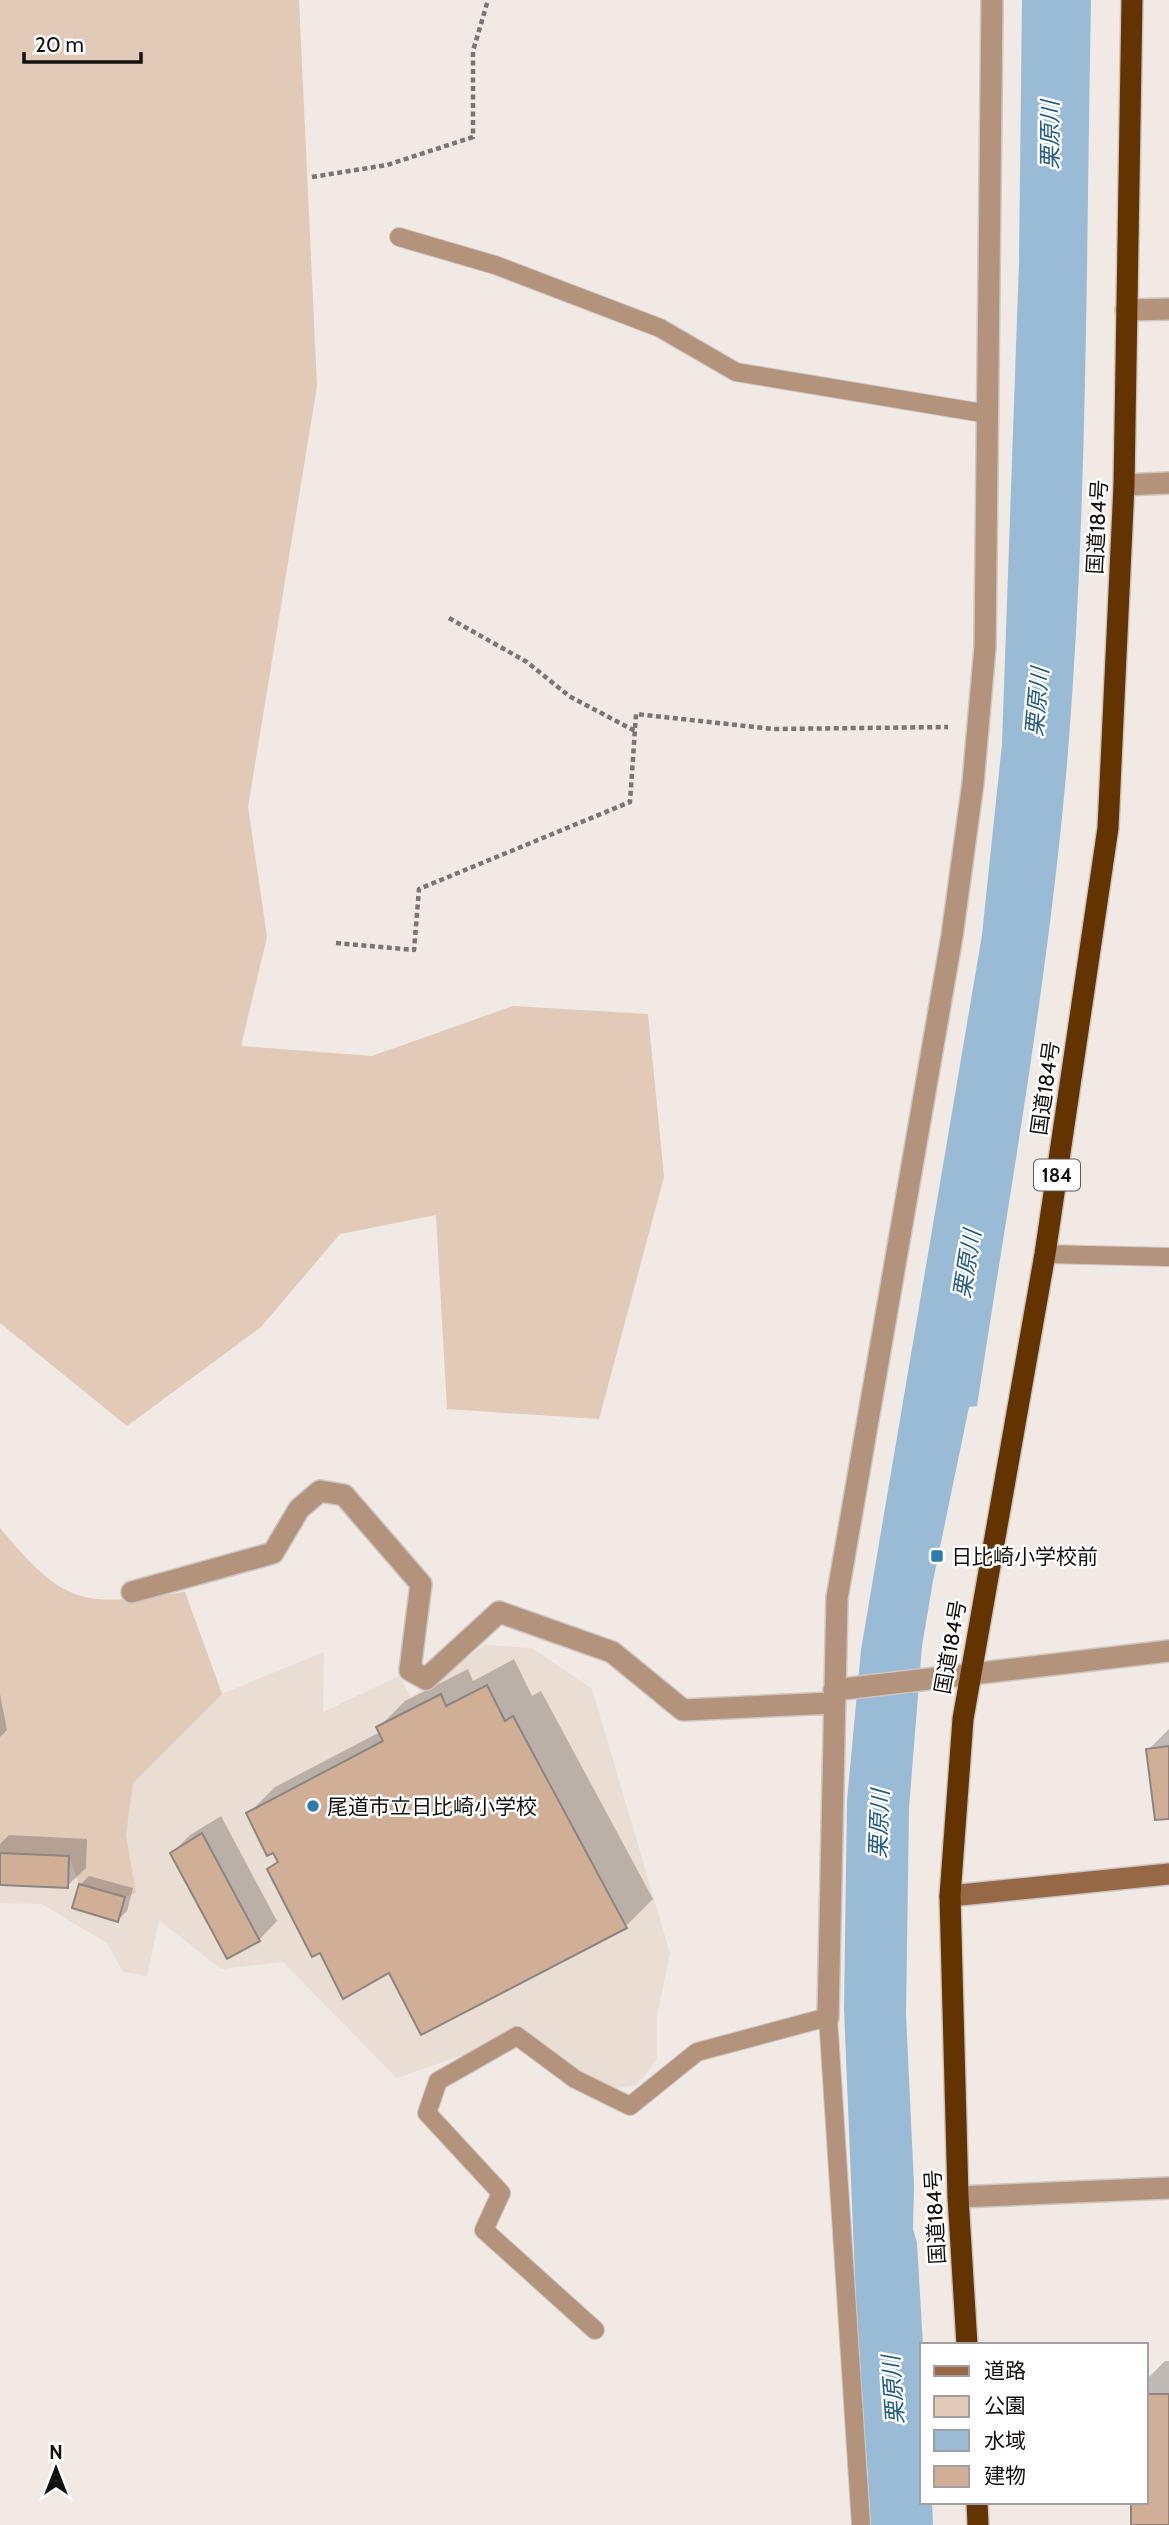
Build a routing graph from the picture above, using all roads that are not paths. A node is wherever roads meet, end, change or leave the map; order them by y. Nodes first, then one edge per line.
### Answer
1 (992, 0) edge
2 (1132, 0) edge
3 (399, 237) dead end
4 (1169, 309) edge
5 (1126, 310) junction
6 (988, 414) junction
7 (1169, 483) edge
8 (1124, 485) junction
9 (1045, 1254) junction
10 (1169, 1257) edge
11 (132, 1592) dead end
12 (1169, 1651) edge
13 (971, 1674) junction
14 (839, 1694) junction
15 (1169, 1874) edge
16 (950, 1896) junction
17 (828, 2017) junction
18 (1169, 2188) edge
19 (958, 2197) junction
20 (595, 2330) dead end
21 (967, 2343) edge
22 (977, 2504) edge
23 (860, 2525) edge
24 (978, 2525) edge

1 - 6 street
2 - 5 highway, 国道184号 / 184
3 - 6 lane
4 - 5 street
5 - 8 highway, 国道184号 / 184
6 - 14 street
7 - 8 street
8 - 9 highway, 国道184号 / 184
9 - 10 lane
9 - 13 highway, 国道184号 / 184
11 - 14 street
12 - 13 street
13 - 14 street
13 - 16 highway, 国道184号 / 184
14 - 17 street
15 - 16 street
16 - 19 highway, 国道184号 / 184
17 - 20 lane
17 - 23 lane
18 - 19 street
19 - 21 highway, 国道184号 / 184
22 - 24 highway

